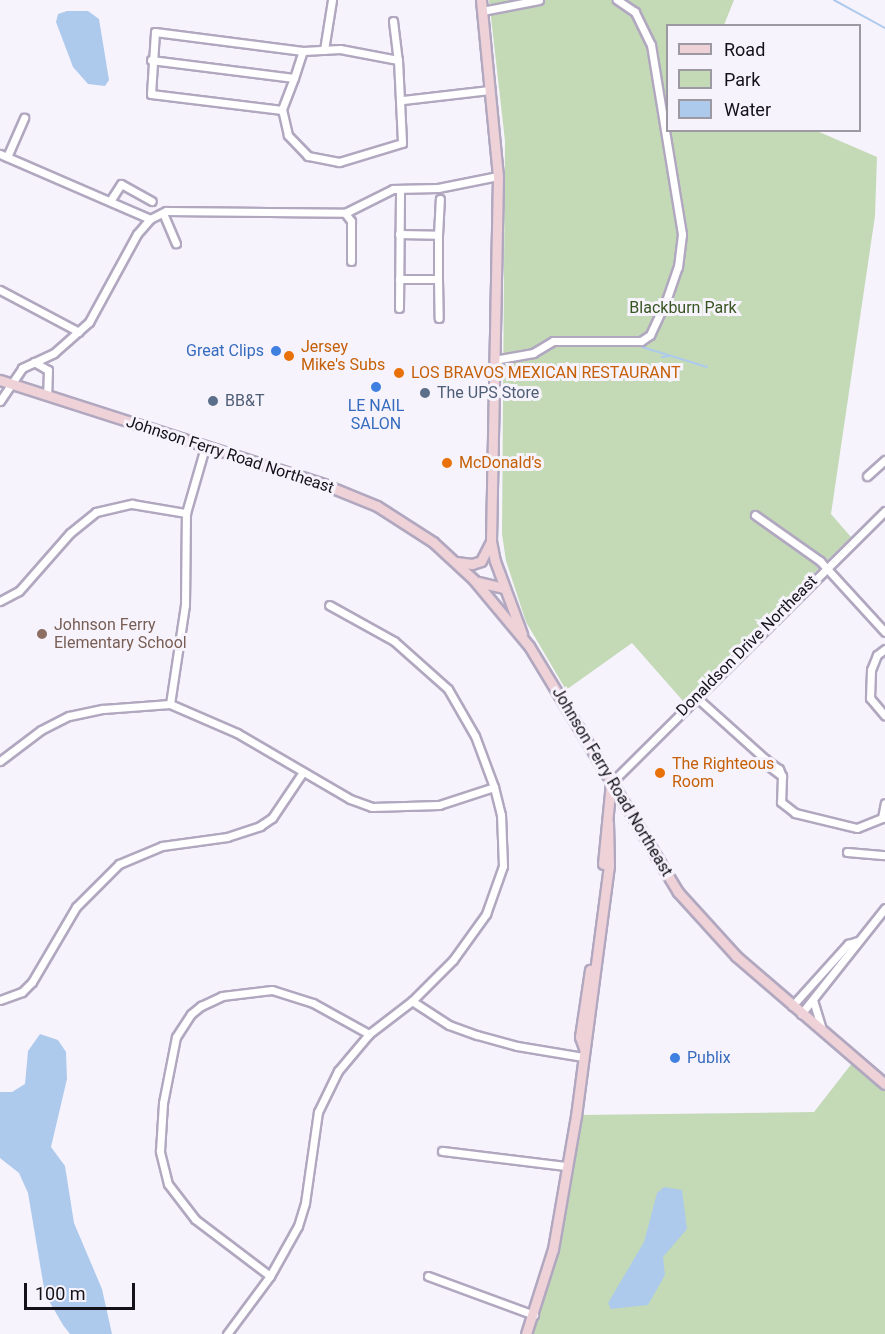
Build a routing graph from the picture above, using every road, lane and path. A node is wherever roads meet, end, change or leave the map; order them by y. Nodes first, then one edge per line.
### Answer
1 (332, 0) edge
2 (481, 0) edge
3 (539, 0) edge
4 (617, 0) edge
5 (482, 11) junction
6 (393, 21) dead end
7 (324, 50) junction
8 (303, 51) junction
9 (151, 60) junction
10 (399, 60) junction
11 (294, 78) junction
12 (489, 90) junction
13 (403, 100) junction
14 (282, 110) junction
15 (24, 118) dead end
16 (3, 155) edge
17 (498, 176) junction
18 (400, 189) junction
19 (440, 199) dead end
20 (110, 201) junction
21 (152, 201) dead end
22 (163, 213) junction
23 (345, 213) junction
24 (150, 219) junction
25 (399, 234) junction
26 (438, 235) junction
27 (176, 243) dead end
28 (351, 261) dead end
29 (399, 279) junction
30 (438, 279) junction
31 (0, 290) edge
32 (399, 308) dead end
33 (439, 318) dead end
34 (79, 332) junction
35 (54, 353) junction
36 (494, 360) junction
37 (34, 362) junction
38 (48, 370) junction
39 (0, 380) edge
40 (13, 384) junction
41 (47, 395) junction
42 (0, 401) edge
43 (205, 447) junction
44 (885, 460) edge
45 (867, 476) dead end
46 (885, 511) edge
47 (186, 513) junction
48 (755, 515) dead end
49 (491, 541) junction
50 (456, 562) junction
51 (826, 566) junction
52 (474, 580) junction
53 (504, 588) junction
54 (0, 601) edge
55 (329, 605) dead end
56 (885, 632) edge
57 (529, 646) junction
58 (885, 649) edge
59 (696, 697) junction
60 (170, 704) junction
61 (885, 717) edge
62 (0, 761) edge
63 (303, 772) junction
64 (611, 783) junction
65 (494, 787) junction
66 (885, 803) edge
67 (847, 852) dead end
68 (885, 855) edge
69 (885, 908) edge
70 (857, 941) junction
71 (813, 999) junction
72 (0, 1000) edge
73 (412, 1001) junction
74 (792, 1006) junction
75 (801, 1014) junction
76 (823, 1032) junction
77 (369, 1034) junction
78 (583, 1052) junction
79 (885, 1084) edge
80 (442, 1151) dead end
81 (566, 1166) junction
82 (270, 1276) junction
83 (428, 1276) dead end
84 (534, 1315) junction
85 (227, 1334) edge
86 (526, 1334) edge

1 - 7 street
2 - 5 main road
3 - 5 street
4 - 36 street
5 - 12 main road
6 - 10 street
7 - 8 street
7 - 10 street
8 - 9 street
8 - 11 street
9 - 11 street
9 - 14 street
10 - 13 street
11 - 14 street
12 - 13 street
12 - 17 main road
13 - 14 street
15 - 16 street
16 - 20 street
17 - 18 street
17 - 36 main road
18 - 23 street
18 - 25 street
19 - 26 street
20 - 21 street
20 - 24 street
22 - 23 street
22 - 24 street
22 - 27 street
23 - 28 street
24 - 34 street
25 - 26 street
25 - 29 street
26 - 30 street
29 - 30 street
29 - 32 street
30 - 33 street
31 - 34 street
34 - 35 street
35 - 37 street
35 - 38 street
36 - 49 main road
37 - 38 street
37 - 40 street
38 - 41 street
39 - 40 main road, Johnson Ferry Road Northeast
40 - 41 main road, Johnson Ferry Road Northeast
40 - 42 street
41 - 43 main road, Johnson Ferry Road Northeast
43 - 47 street
43 - 50 main road, Johnson Ferry Road Northeast
44 - 45 street
46 - 51 street, Donaldson Drive Northeast
47 - 54 street
47 - 60 street
48 - 51 street
49 - 50 main road
49 - 53 main road
50 - 52 main road, Johnson Ferry Road Northeast
51 - 56 street
51 - 59 street, Donaldson Drive Northeast
52 - 53 main road
52 - 57 main road, Johnson Ferry Road Northeast
53 - 57 main road
55 - 65 street
57 - 64 main road, Johnson Ferry Road Northeast
58 - 61 street
59 - 64 street, Donaldson Drive Northeast
59 - 66 street
60 - 62 street
60 - 63 street
63 - 65 street
63 - 72 street
64 - 74 main road, Johnson Ferry Road Northeast
64 - 78 main road
65 - 73 street
67 - 68 street
69 - 70 street
70 - 71 street
70 - 74 street
71 - 75 street
71 - 76 street
73 - 77 street
73 - 78 street
74 - 75 main road, Johnson Ferry Road Northeast
75 - 76 main road, Johnson Ferry Road Northeast
76 - 79 main road, Johnson Ferry Road Northeast
77 - 82 street
77 - 82 street
78 - 81 main road
80 - 81 street
81 - 84 main road
82 - 85 street
83 - 84 street
84 - 86 main road

